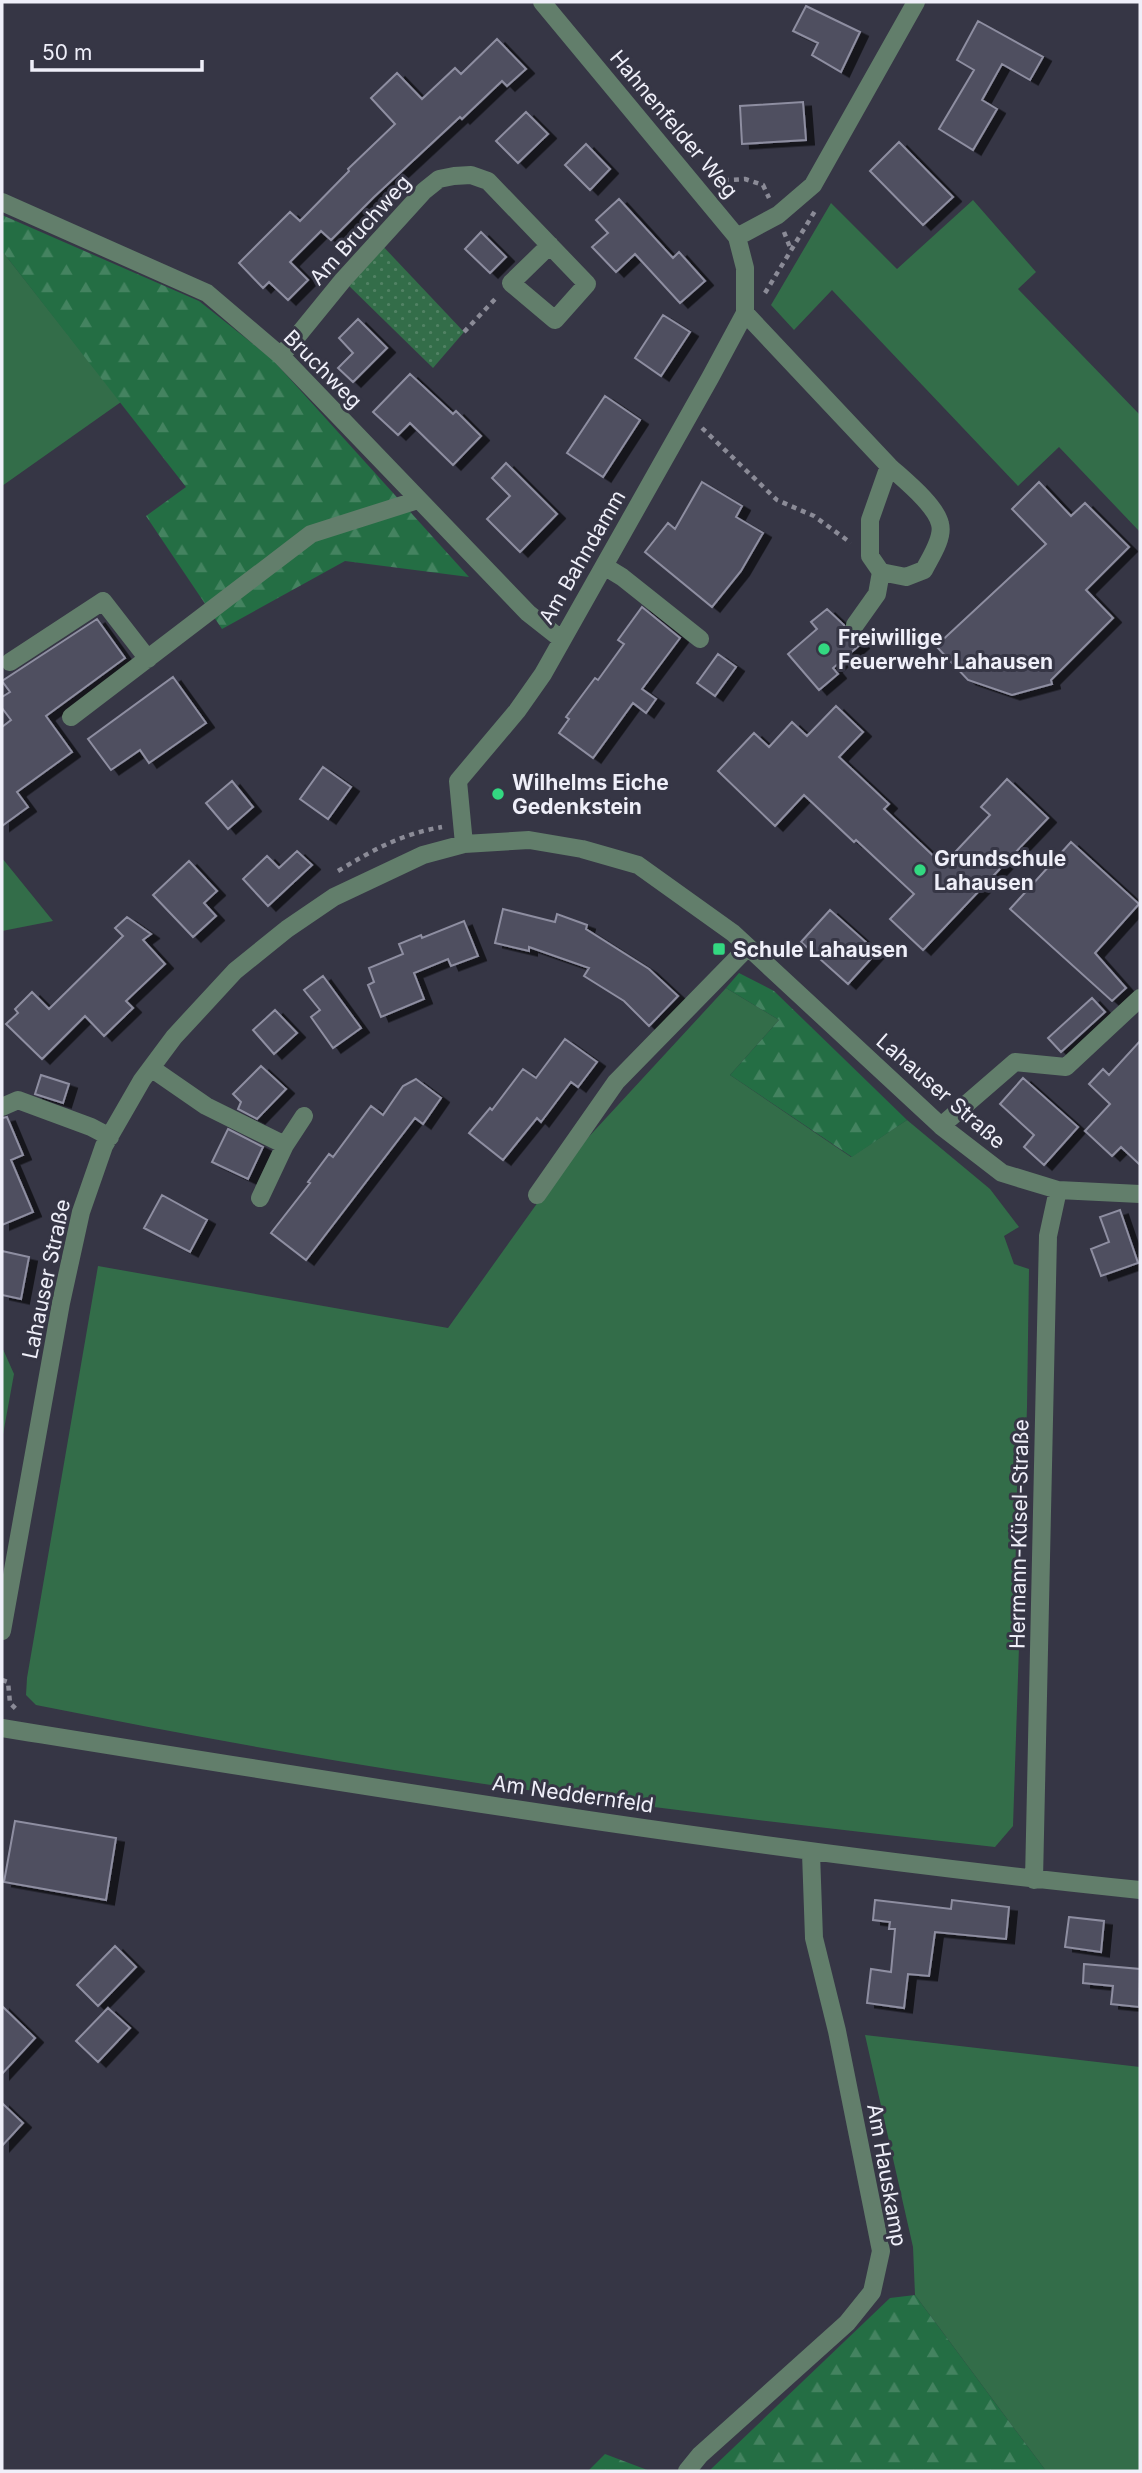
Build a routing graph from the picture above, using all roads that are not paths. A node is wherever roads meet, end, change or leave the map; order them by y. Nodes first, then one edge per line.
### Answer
1 (542, 2) edge
2 (916, 2) edge
3 (2, 202) edge
4 (737, 236) junction
5 (550, 245) junction
6 (746, 286) joint
7 (745, 313) junction
8 (281, 356) junction
9 (889, 466) junction
10 (418, 500) junction
11 (604, 566) junction
12 (881, 572) junction
13 (855, 625) dead end
14 (561, 639) junction
15 (701, 639) dead end
16 (148, 659) junction
17 (10, 662) dead end
18 (71, 717) dead end
19 (464, 844) junction
20 (748, 947) junction
21 (1140, 998) edge
22 (151, 1068) junction
23 (2, 1107) edge
24 (304, 1116) dead end
25 (941, 1126) junction
26 (110, 1137) junction
27 (285, 1145) junction
28 (1058, 1190) junction
29 (1140, 1194) edge
30 (537, 1195) dead end
31 (260, 1198) dead end
32 (2, 1631) edge
33 (2, 1728) edge
34 (811, 1853) junction
35 (1034, 1880) junction
36 (1140, 1891) edge
37 (687, 2471) edge

1 - 4 street, Hahnenfelder Weg
2 - 4 street
3 - 8 street, Bruchweg
4 - 6 street, Hahnenfelder Weg
5 - 5 street, Am Bruchweg
5 - 8 street, Am Bruchweg
6 - 7 street, Am Bahndamm
7 - 9 street
7 - 11 street, Am Bahndamm
8 - 10 street, Bruchweg
9 - 12 street
9 - 12 street
10 - 14 street, Bruchweg
10 - 16 street
11 - 14 street, Am Bahndamm
11 - 15 street
12 - 13 street
14 - 19 street, Am Bahndamm
16 - 17 street
16 - 18 street
19 - 20 street, Lahauser Straße
19 - 22 street, Lahauser Straße
20 - 25 street, Lahauser Straße
20 - 30 street
21 - 25 street
22 - 26 street, Lahauser Straße
22 - 27 street
23 - 26 street
24 - 27 street
25 - 28 street, Lahauser Straße
26 - 32 street, Lahauser Straße
27 - 31 street
28 - 29 street, Lahauser Straße
28 - 35 street, Hermann-Küsel-Straße
33 - 34 street, Am Neddernfeld
34 - 35 street, Am Neddernfeld
34 - 37 street, Am Hauskamp
35 - 36 street, Am Neddernfeld

